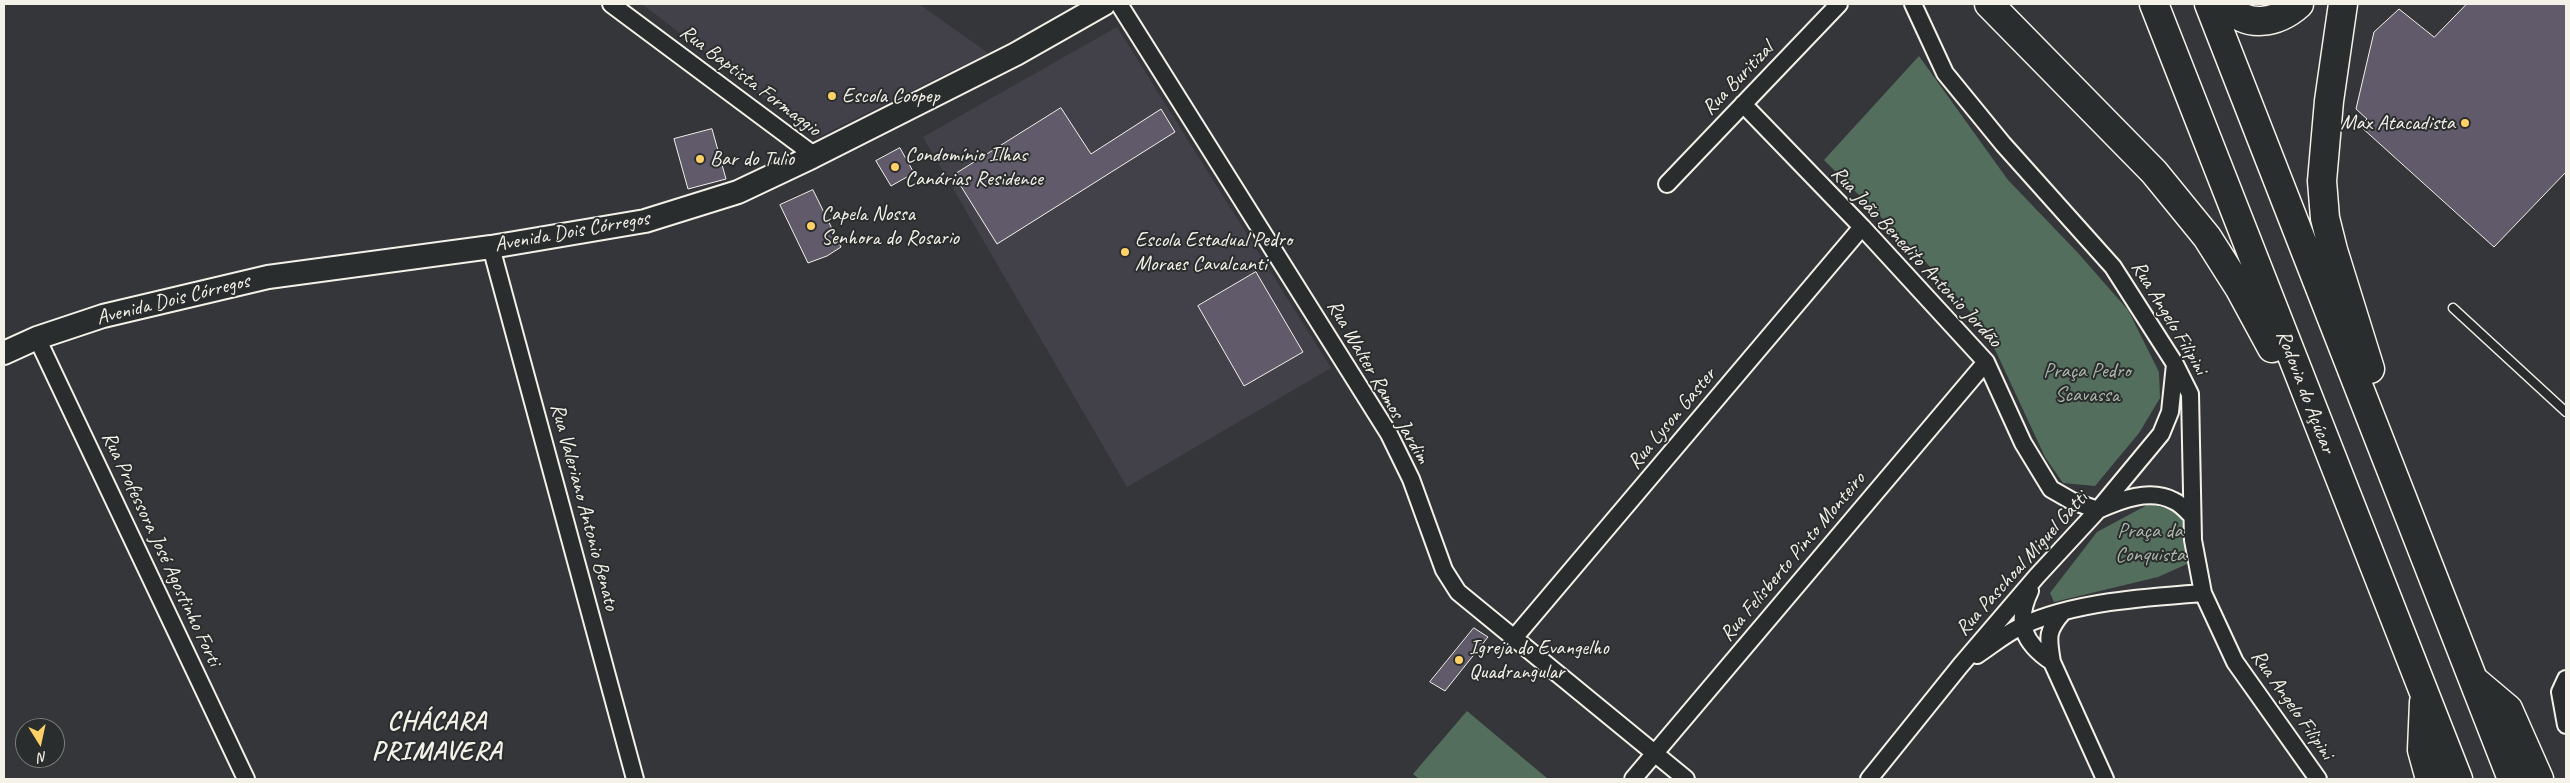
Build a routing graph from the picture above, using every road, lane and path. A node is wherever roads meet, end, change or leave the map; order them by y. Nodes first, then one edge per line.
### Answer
1 (611, 4) edge
2 (1104, 4) edge
3 (1119, 4) edge
4 (1839, 4) edge
5 (1914, 4) edge
6 (1989, 4) edge
7 (2154, 4) edge
8 (2209, 4) edge
9 (2226, 4) edge
10 (2299, 4) edge
11 (2344, 4) edge
12 (1743, 104) junction
13 (815, 156) junction
14 (1667, 184) dead end
15 (1862, 227) junction
16 (491, 247) junction
17 (2453, 308) dead end
18 (37, 338) junction
19 (4, 353) edge
20 (1986, 362) junction
21 (2175, 364) junction
22 (2566, 412) edge
23 (2336, 471) junction
24 (2098, 510) junction
25 (2411, 515) junction
26 (2192, 516) junction
27 (2037, 576) junction
28 (2203, 594) junction
29 (2063, 612) junction
30 (2021, 626) junction
31 (1514, 638) junction
32 (2052, 662) junction
33 (1960, 666) junction
34 (2566, 679) edge
35 (2473, 680) junction
36 (2424, 693) junction
37 (2564, 719) edge
38 (1655, 753) junction
39 (246, 779) edge
40 (635, 779) edge
41 (1633, 779) edge
42 (1686, 779) edge
43 (1869, 779) edge
44 (2105, 779) edge
45 (2318, 779) edge
46 (2430, 779) edge
47 (2458, 779) edge
48 (2512, 779) edge
49 (2539, 779) edge

1 - 13 street, Rua Baptista Formaggio
2 - 13 street, Avenida Dois Córregos
3 - 31 street, Rua Walter Ramos Jardim
4 - 12 street, Rua Buritizal
5 - 21 street, Rua Angelo Filipini
6 - 23 highway
7 - 23 highway, Rodovia do Açúcar
8 - 25 highway
9 - 10 highway
11 - 25 highway
12 - 14 street, Rua Buritizal
12 - 15 street, Rua João Benedito Antonio Jordão
13 - 16 street, Avenida Dois Córregos
15 - 20 street, Rua João Benedito Antonio Jordão
15 - 31 street, Rua Lyson Gaster
16 - 18 street, Avenida Dois Córregos
16 - 40 street, Rua Valeriano Antonio Benato
17 - 22 lane
18 - 19 street, Avenida Dois Córregos
18 - 39 street, Rua Professora José Agostinho Forti
20 - 24 street, Rua João Benedito Antonio Jordão
20 - 38 street, Rua Felisberto Pinto Monteiro
21 - 24 street, Rua Paschoal Miguel Gatti
21 - 26 street, Rua Angelo Filipini
23 - 36 highway, Rodovia do Açúcar
24 - 26 street
24 - 27 street, Rua Paschoal Miguel Gatti
25 - 35 highway
26 - 28 street, Rua Angelo Filipini
27 - 30 street
27 - 33 street, Rua Paschoal Miguel Gatti
28 - 29 street
28 - 45 street, Rua Angelo Filipini
29 - 30 street
29 - 32 street
30 - 32 street
30 - 33 street
31 - 38 street, Rua Walter Ramos Jardim
32 - 44 street
33 - 43 street, Rua Paschoal Miguel Gatti
34 - 37 street
35 - 48 highway
35 - 49 highway
36 - 46 highway
36 - 47 highway, Rodovia do Açúcar
38 - 41 street, Rua Felisberto Pinto Monteiro
38 - 42 street, Rua Walter Ramos Jardim

